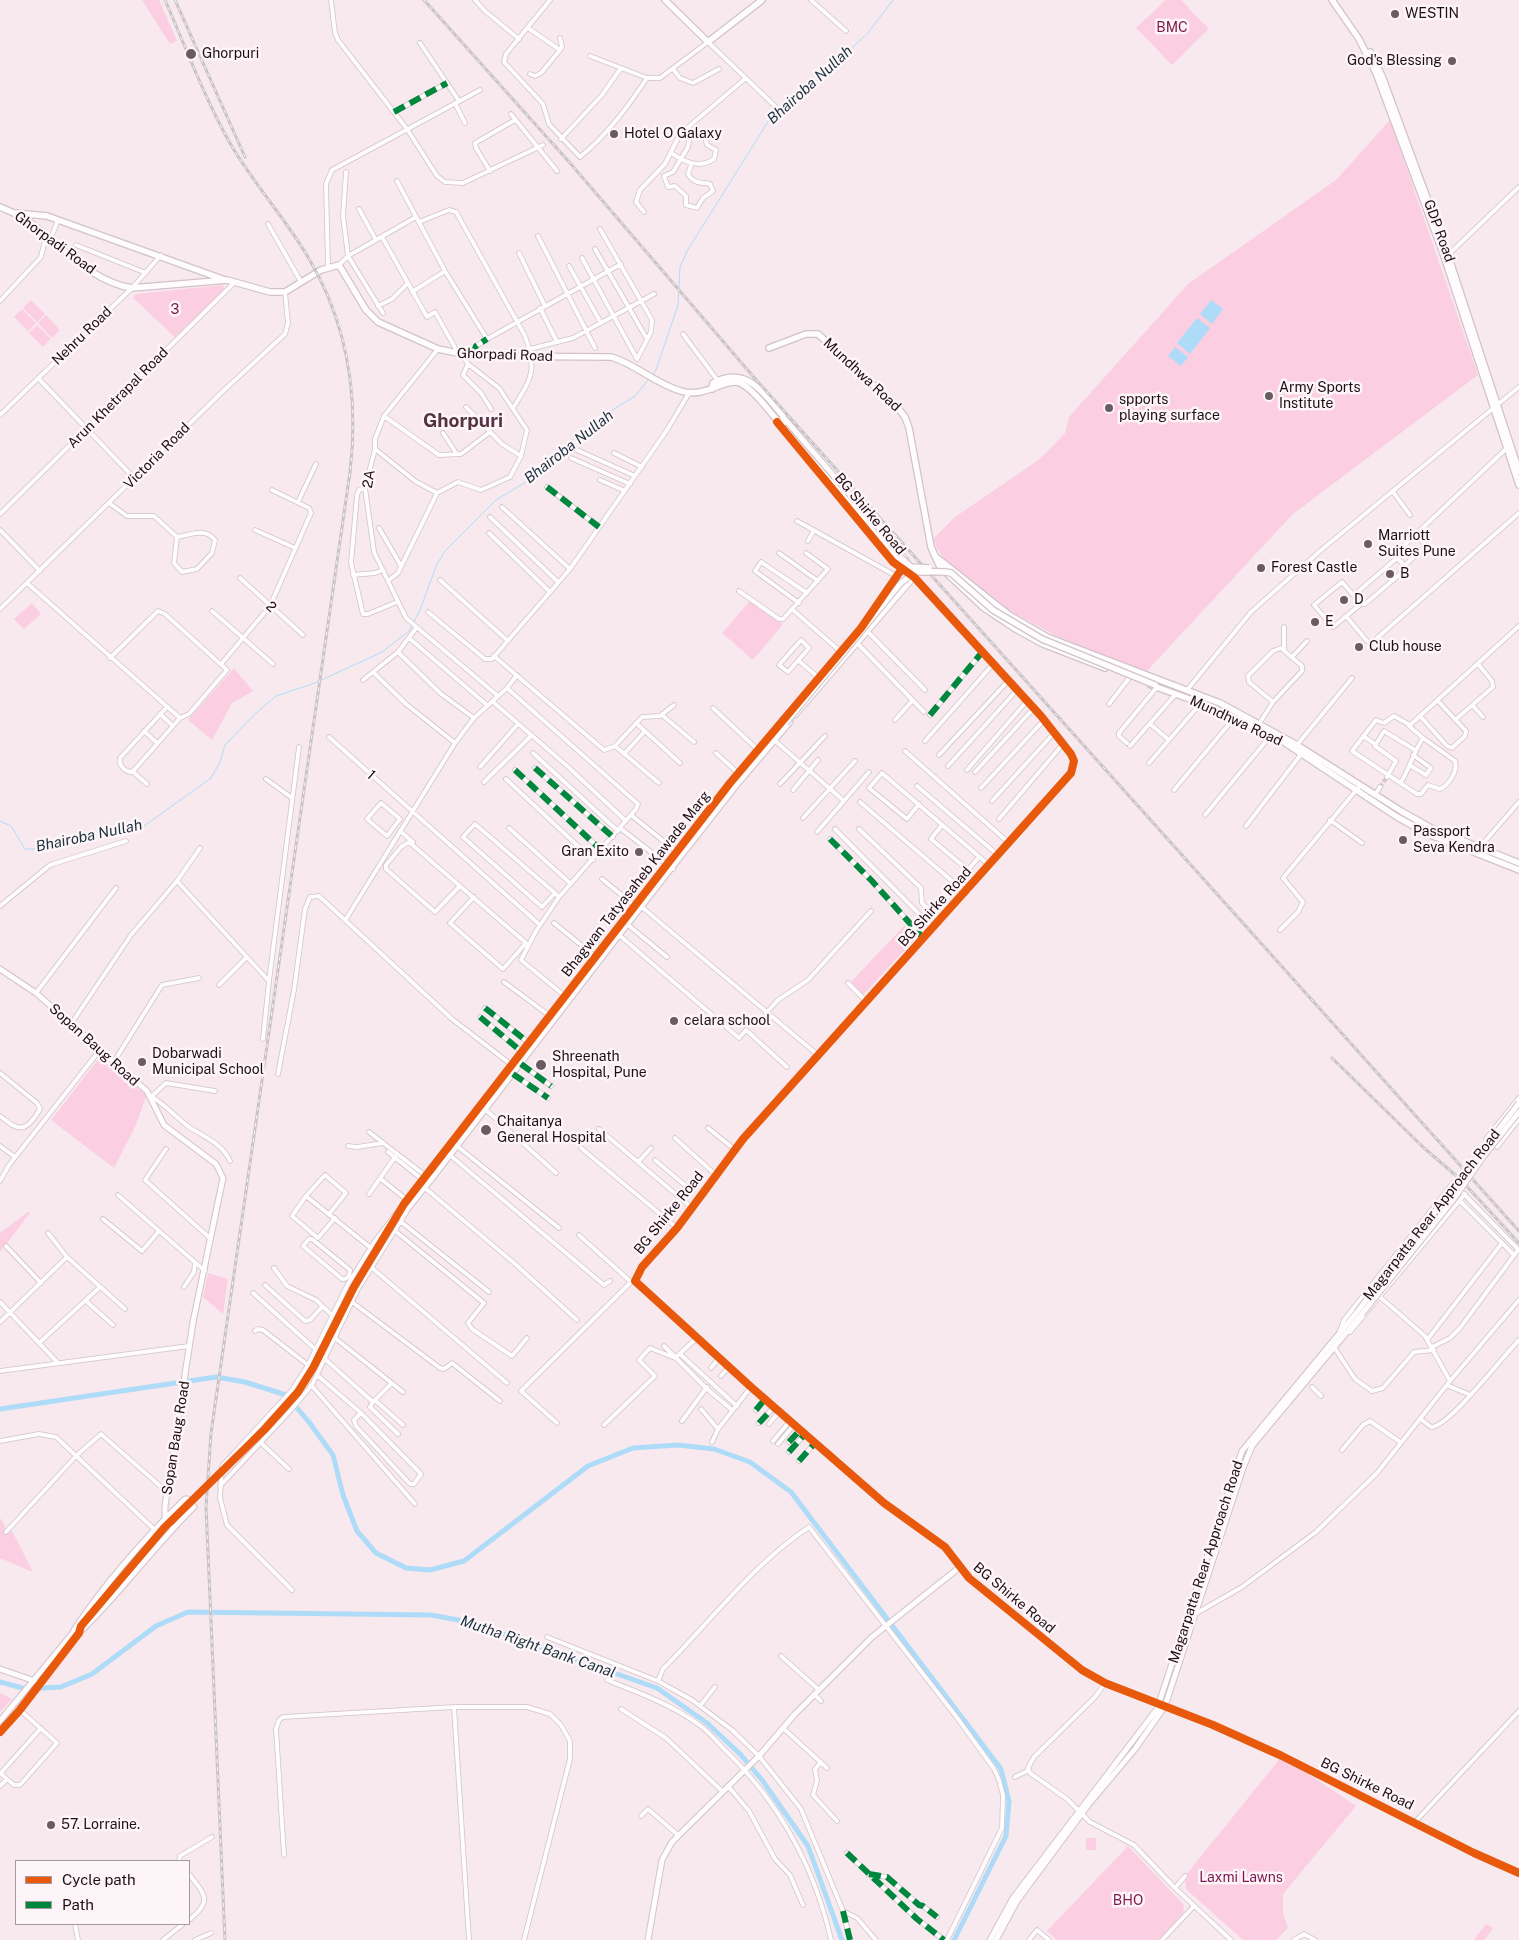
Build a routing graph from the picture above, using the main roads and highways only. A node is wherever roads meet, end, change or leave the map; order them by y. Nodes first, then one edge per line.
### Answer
1 (665, 0) edge
2 (762, 0) edge
3 (1332, 0) edge
4 (1337, 0) edge
5 (0, 207) edge
6 (14, 212) junction
7 (227, 280) junction
8 (769, 348) dead end
9 (739, 380) junction
10 (712, 389) junction
11 (1495, 408) junction
12 (784, 425) junction
13 (1519, 471) edge
14 (1519, 484) edge
15 (934, 555) junction
16 (1156, 685) junction
17 (1178, 686) junction
18 (1358, 788) junction
19 (1429, 831) junction
20 (1519, 863) edge
21 (1519, 870) edge

1 - 2 main road
3 - 11 main road
4 - 11 main road, GDP Road
5 - 6 main road, Ghorpadi Road
6 - 7 main road
6 - 7 main road, Ghorpadi Road
7 - 10 main road, Ghorpadi Road
8 - 15 main road, Mundhwa Road
9 - 10 main road, Ghorpadi Road
9 - 10 main road
9 - 12 main road
9 - 12 main road
11 - 13 main road, GDP Road
11 - 14 main road
12 - 16 main road, bridge
12 - 16 main road, bridge
15 - 16 main road, Mundhwa Road
15 - 17 main road, Mundhwa Road
16 - 17 main road
16 - 18 main road, Mundhwa Road
17 - 18 main road, Mundhwa Road
18 - 19 main road, Mundhwa Road
18 - 19 main road, Mundhwa Road
19 - 20 main road, Mundhwa Road
19 - 21 main road, Mundhwa Road

